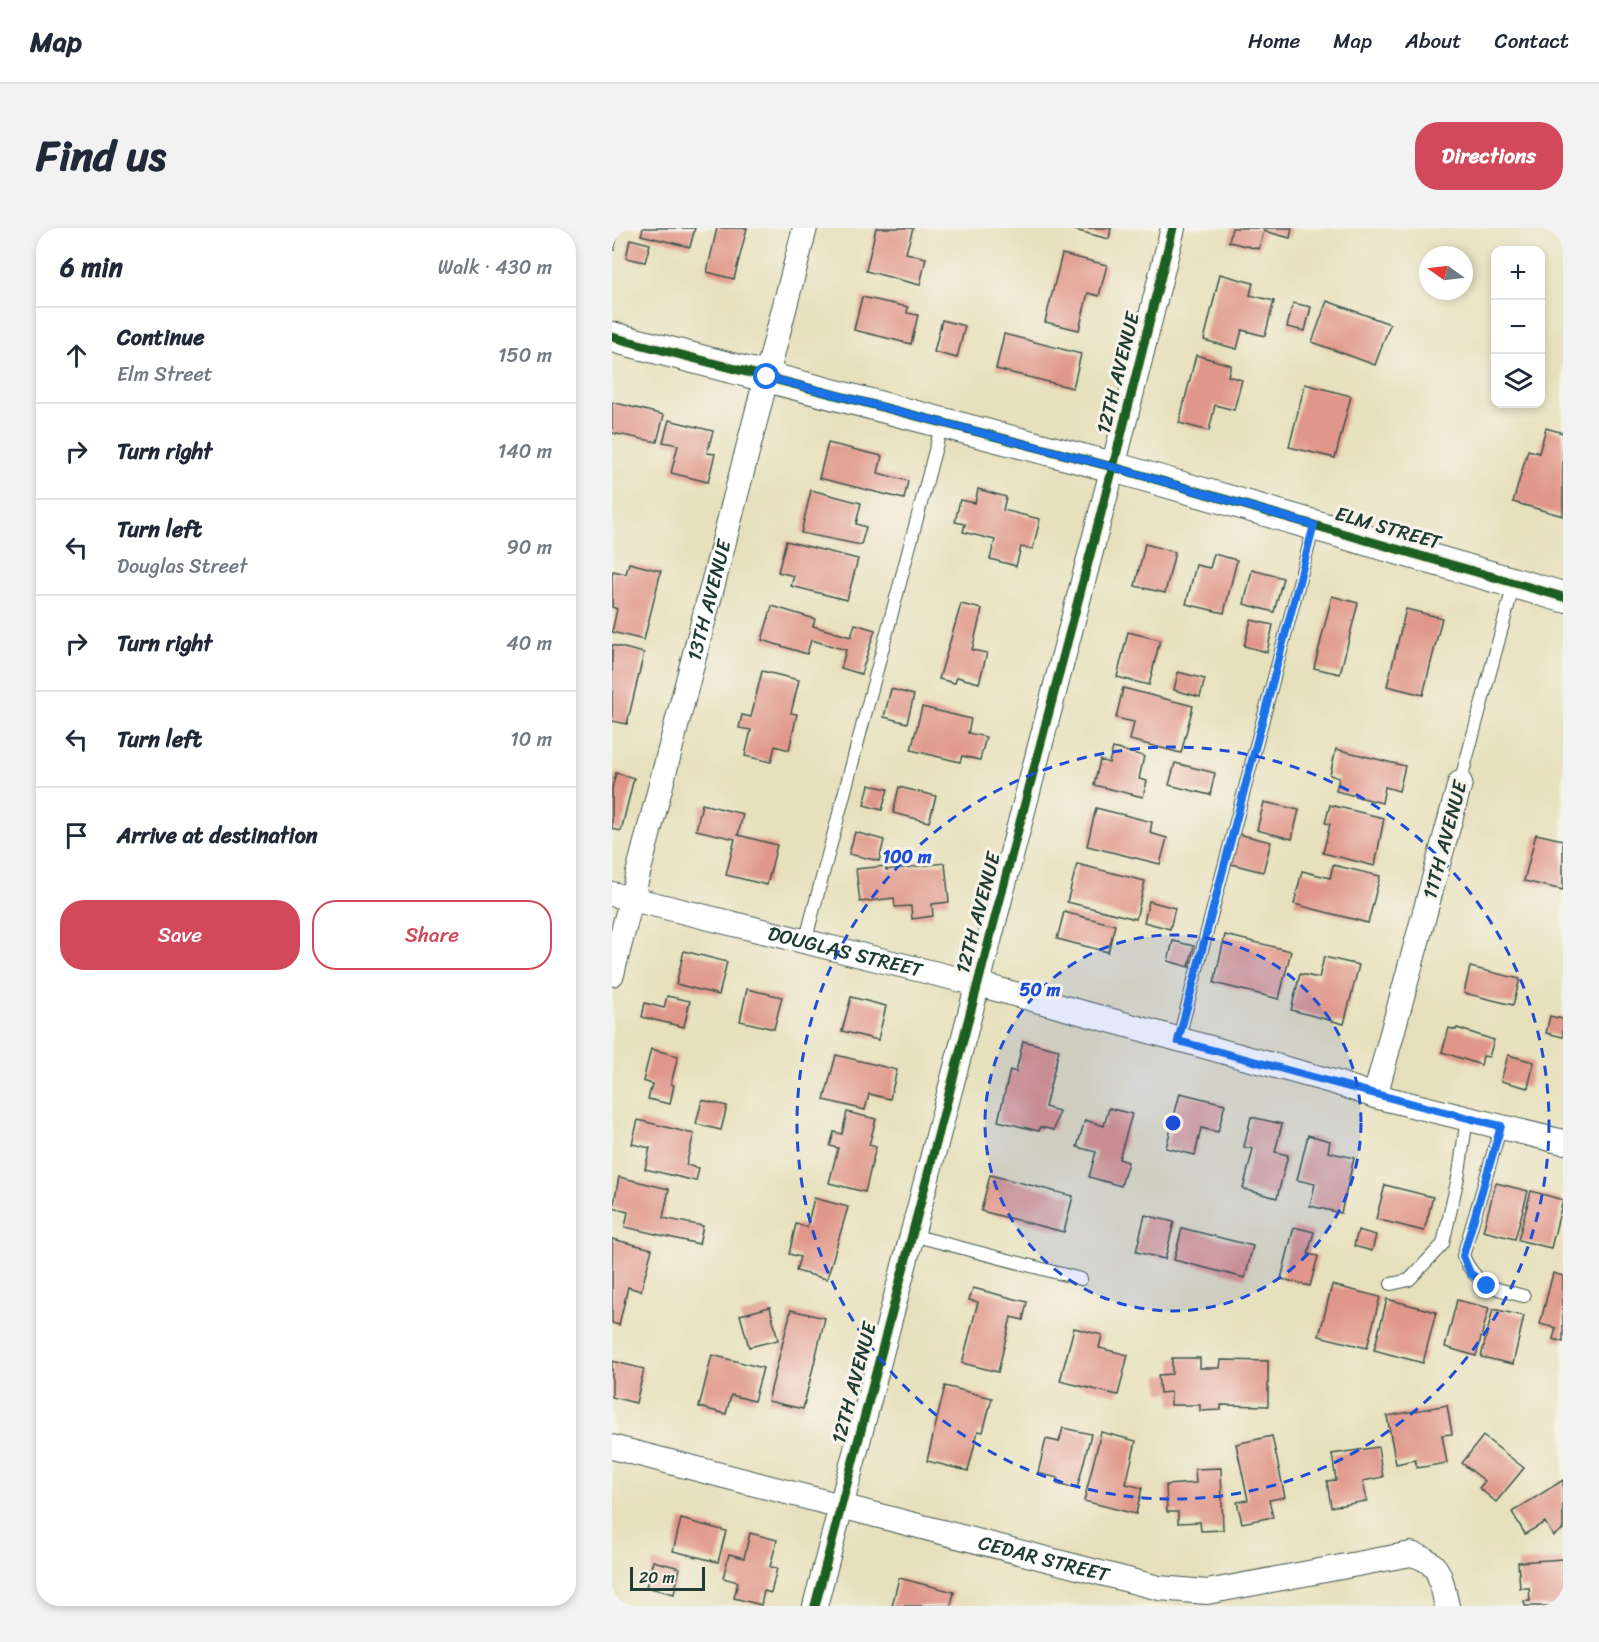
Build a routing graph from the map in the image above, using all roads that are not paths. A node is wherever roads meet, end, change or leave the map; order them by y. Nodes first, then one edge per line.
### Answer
1 (806, 228) edge
2 (1173, 228) edge
3 (612, 337) edge
4 (767, 377) junction
5 (942, 423) junction
6 (1113, 467) junction
7 (1314, 525) junction
8 (1514, 584) junction
9 (1563, 597) edge
10 (1460, 783) joint
11 (622, 897) edge
12 (805, 942) junction
13 (612, 974) edge
14 (978, 984) junction
15 (1178, 1041) junction
16 (1375, 1096) junction
17 (1467, 1118) junction
18 (1501, 1126) junction
19 (1563, 1142) edge
20 (912, 1235) junction
21 (1081, 1279) dead end
22 (1391, 1284) dead end
23 (1524, 1296) dead end
24 (612, 1447) edge
25 (841, 1504) junction
26 (1208, 1599) edge
27 (815, 1606) edge
28 (1447, 1606) edge

1 - 4 street, 13TH AVENUE
2 - 6 street, 12TH AVENUE
3 - 4 street, ELM STREET
4 - 5 street, ELM STREET
4 - 11 street, 13TH AVENUE
5 - 6 street, ELM STREET
5 - 12 lane
6 - 7 street, ELM STREET
6 - 14 street, 12TH AVENUE
7 - 8 street, ELM STREET
7 - 15 lane
8 - 9 street, ELM STREET
8 - 10 lane, 11TH AVENUE
10 - 16 street, 11TH AVENUE
11 - 12 street, DOUGLAS STREET
11 - 13 street, 13TH AVENUE
12 - 14 street, DOUGLAS STREET
14 - 15 street, DOUGLAS STREET
14 - 20 street, 12TH AVENUE
15 - 16 street, DOUGLAS STREET
16 - 17 street, DOUGLAS STREET
17 - 18 street, DOUGLAS STREET
17 - 22 lane
18 - 19 street, DOUGLAS STREET
18 - 23 lane
20 - 21 lane
20 - 25 street, 12TH AVENUE
24 - 25 street, CEDAR STREET
25 - 26 street, CEDAR STREET
25 - 27 street, 12TH AVENUE
26 - 28 street, CEDAR STREET

